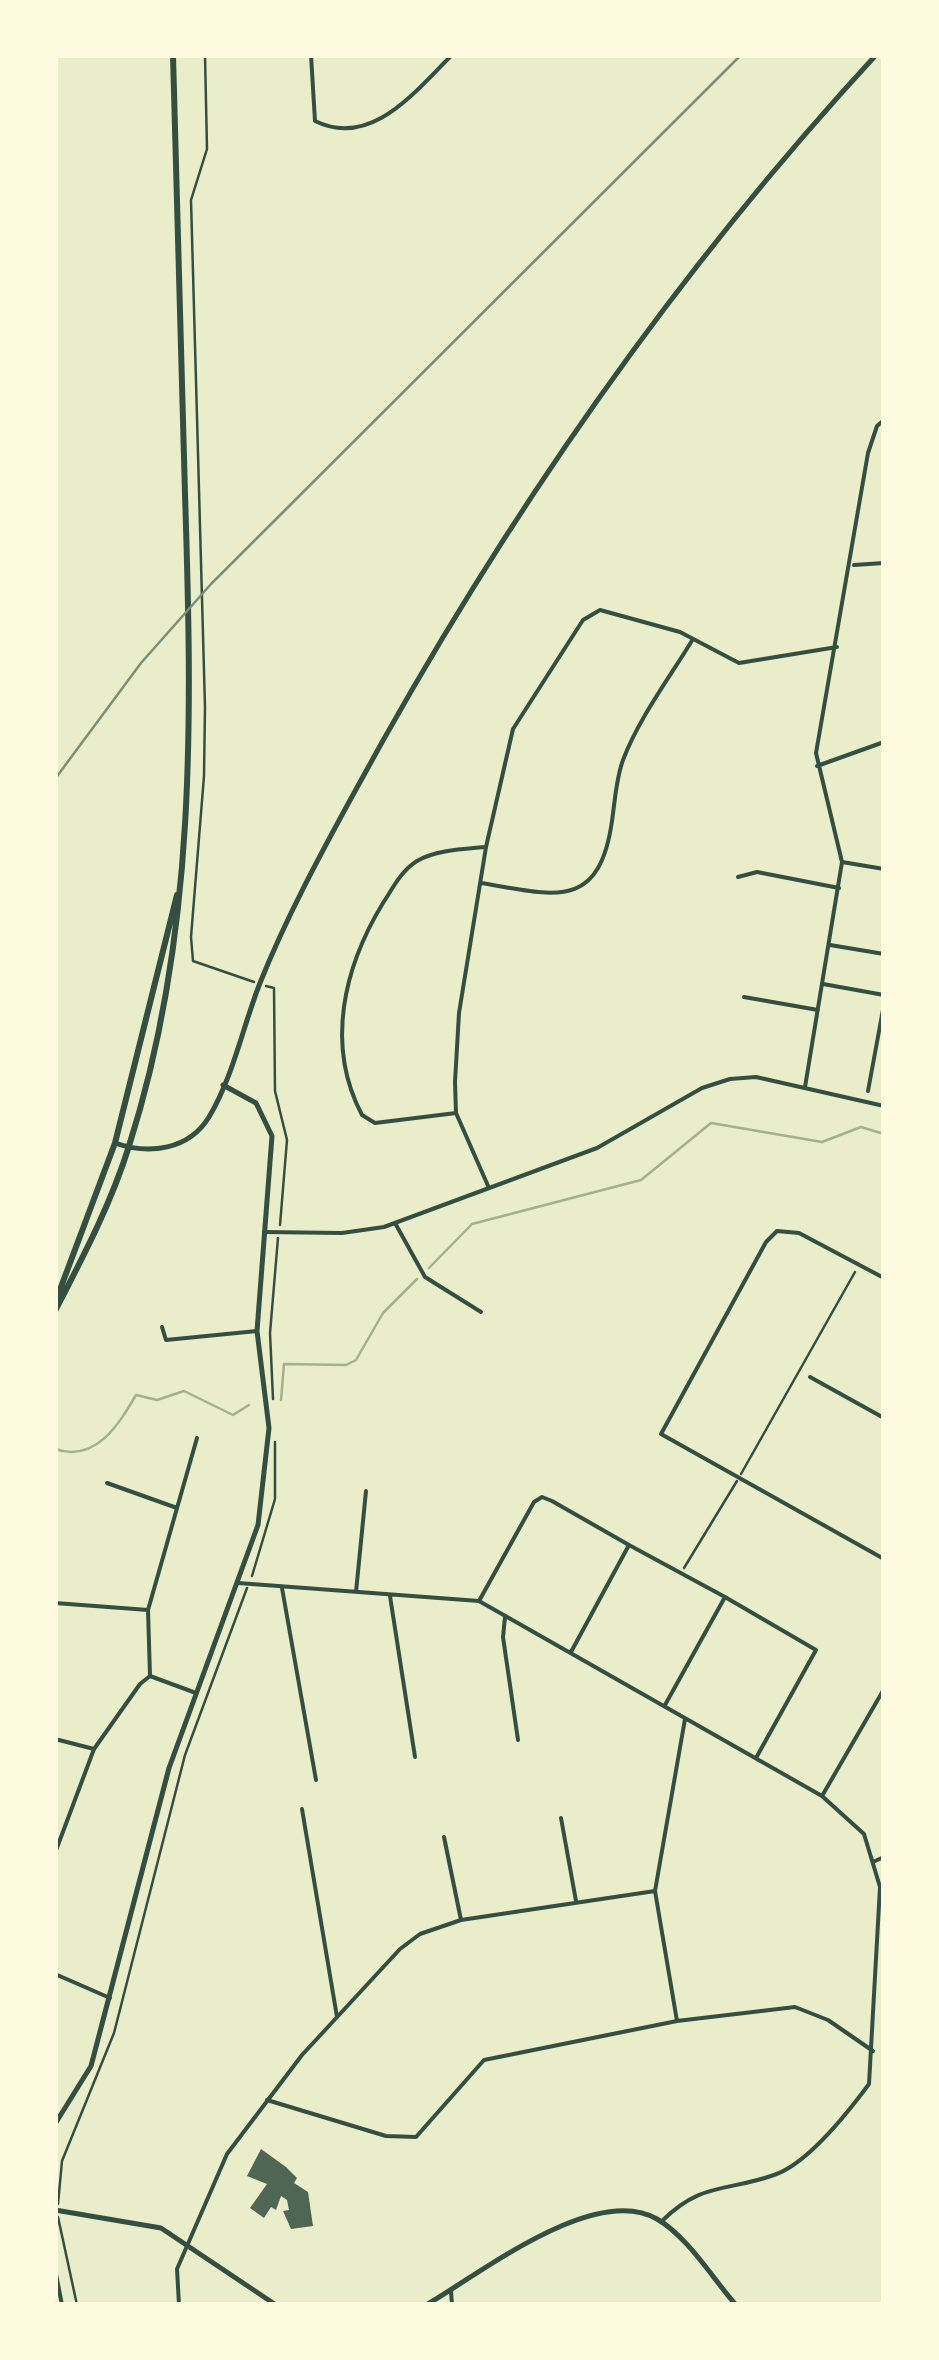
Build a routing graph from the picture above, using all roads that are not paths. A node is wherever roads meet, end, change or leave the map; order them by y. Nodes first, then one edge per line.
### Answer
1 (172, 55) edge
2 (311, 55) edge
3 (452, 55) edge
4 (876, 55) edge
5 (884, 420) edge
6 (884, 563) edge
7 (852, 565) junction
8 (693, 639) junction
9 (836, 647) junction
10 (884, 742) edge
11 (817, 766) junction
12 (486, 846) junction
13 (842, 862) junction
14 (884, 869) edge
15 (738, 877) dead end
16 (181, 879) junction
17 (480, 883) junction
18 (839, 888) junction
19 (829, 944) junction
20 (884, 954) edge
21 (822, 984) junction
22 (884, 995) edge
23 (744, 997) dead end
24 (884, 1004) edge
25 (818, 1010) junction
26 (223, 1085) junction
27 (805, 1087) junction
28 (868, 1091) dead end
29 (884, 1106) edge
30 (456, 1113) junction
31 (115, 1143) junction
32 (129, 1148) junction
33 (489, 1188) junction
34 (395, 1223) junction
35 (262, 1232) junction
36 (884, 1278) edge
37 (55, 1302) edge
38 (55, 1311) edge
39 (480, 1312) dead end
40 (162, 1328) dead end
41 (257, 1331) junction
42 (810, 1377) dead end
43 (884, 1418) edge
44 (198, 1438) dead end
45 (107, 1484) dead end
46 (366, 1491) dead end
47 (178, 1508) junction
48 (629, 1545) junction
49 (884, 1559) edge
50 (238, 1583) junction
51 (282, 1588) junction
52 (356, 1592) junction
53 (390, 1596) junction
54 (725, 1598) junction
55 (478, 1601) junction
56 (55, 1604) edge
57 (148, 1610) junction
58 (504, 1617) junction
59 (571, 1652) junction
60 (150, 1676) junction
61 (196, 1692) junction
62 (883, 1692) edge
63 (665, 1705) junction
64 (685, 1719) junction
65 (55, 1739) edge
66 (518, 1740) dead end
67 (94, 1748) junction
68 (414, 1756) dead end
69 (756, 1758) junction
70 (316, 1780) dead end
71 (822, 1796) junction
72 (302, 1809) dead end
73 (562, 1818) dead end
74 (444, 1837) dead end
75 (55, 1853) edge
76 (884, 1856) edge
77 (875, 1861) junction
78 (655, 1891) junction
79 (576, 1902) junction
80 (461, 1920) junction
81 (55, 1974) edge
82 (111, 1998) junction
83 (337, 2018) junction
84 (677, 2021) junction
85 (873, 2052) junction
86 (267, 2100) junction
87 (55, 2124) edge
88 (56, 2210) edge
89 (662, 2222) junction
90 (186, 2240) junction
91 (55, 2269) edge
92 (451, 2290) junction
93 (62, 2305) edge
94 (179, 2305) edge
95 (276, 2305) edge
96 (426, 2305) edge
97 (452, 2305) edge
98 (736, 2305) edge

1 - 16 highway
2 - 3 street
4 - 26 street
5 - 7 street
6 - 7 street
7 - 9 street
8 - 9 street
8 - 12 street
8 - 17 street
9 - 11 street
10 - 11 street
11 - 13 street
12 - 17 street
12 - 30 street
13 - 14 street
13 - 18 street
15 - 18 street
16 - 31 highway
16 - 32 highway
17 - 30 street
18 - 19 street
19 - 20 street
19 - 21 street
21 - 22 street
21 - 25 street
23 - 25 street
24 - 28 street
25 - 27 street
26 - 32 street
26 - 35 street
27 - 29 street
27 - 33 street
30 - 33 street
31 - 32 street
31 - 37 highway
32 - 38 highway
33 - 34 street
34 - 35 street
34 - 39 street
35 - 41 street
36 - 49 street
40 - 41 street
41 - 50 street
42 - 43 street
44 - 47 street
45 - 47 street
46 - 52 street
47 - 57 street
48 - 54 street
48 - 55 street
48 - 59 street
50 - 51 street
50 - 61 street
51 - 52 street
51 - 70 street
52 - 53 street
53 - 55 street
53 - 68 street
54 - 63 street
54 - 69 street
55 - 58 street
56 - 57 street
57 - 60 street
58 - 59 street
58 - 66 street
59 - 63 street
60 - 61 street
60 - 67 street
61 - 82 street
62 - 71 street
63 - 64 street
64 - 69 street
64 - 78 street
65 - 67 street
67 - 75 street
69 - 71 street
71 - 77 street
72 - 83 street
73 - 79 street
74 - 80 street
76 - 77 street
77 - 85 street
78 - 79 street
78 - 84 street
79 - 80 street
80 - 83 street
81 - 82 street
82 - 87 street
83 - 86 street
84 - 85 street
84 - 86 street
85 - 89 street
86 - 90 street
88 - 90 street
89 - 92 street
89 - 98 street
90 - 94 street
90 - 95 street
91 - 93 street
92 - 96 street
92 - 97 street

